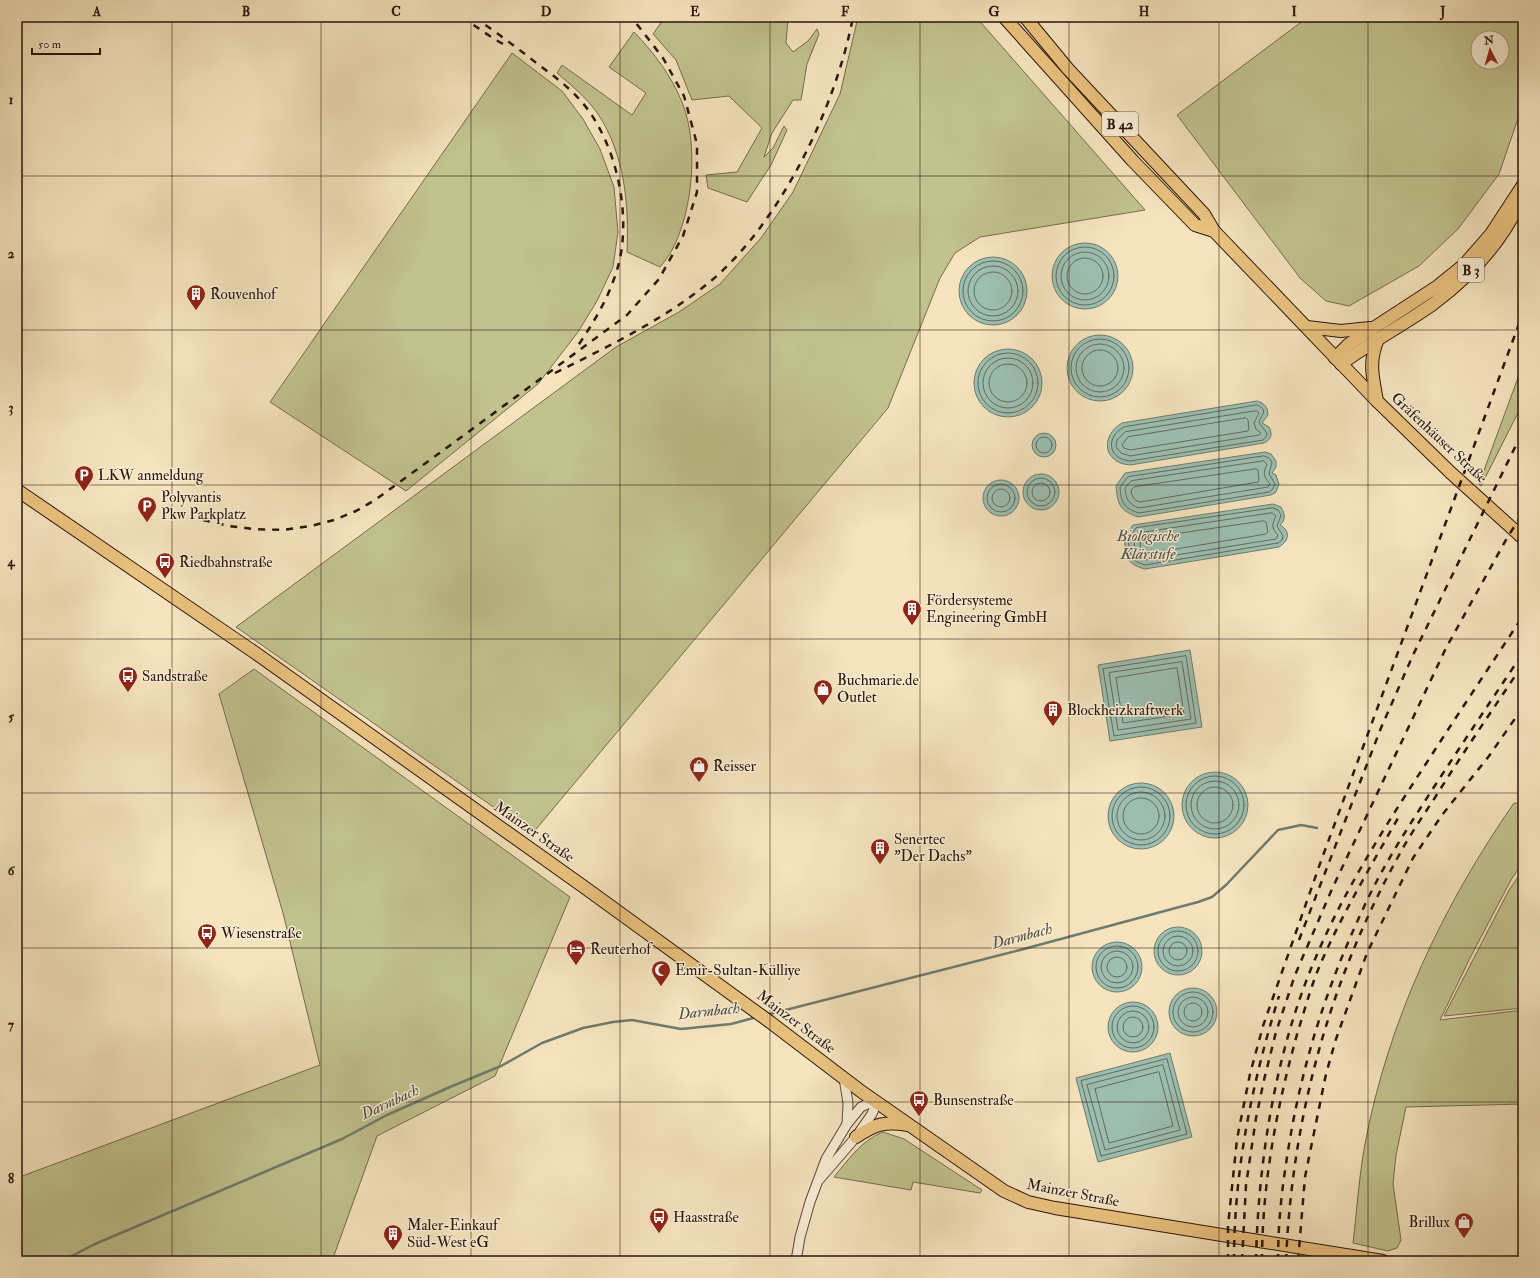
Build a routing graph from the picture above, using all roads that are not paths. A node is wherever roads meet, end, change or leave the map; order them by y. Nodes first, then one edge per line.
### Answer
1 (1004, 17) edge
2 (1025, 17) edge
3 (1523, 185) edge
4 (1523, 195) edge
5 (1214, 231) junction
6 (1307, 327) junction
7 (1377, 333) junction
8 (1338, 361) junction
9 (1377, 401) junction
10 (17, 490) edge
11 (1523, 538) edge
12 (844, 1078) junction
13 (874, 1101) junction
14 (848, 1124) junction
15 (910, 1125) junction
16 (856, 1137) junction
17 (818, 1181) junction
18 (796, 1261) edge
19 (1383, 1261) edge

1 - 5 main road, B 42
2 - 5 main road, B 42
3 - 7 main road, B 3
4 - 7 main road, B 3
5 - 6 main road, B 42
6 - 7 main road
6 - 8 main road, B 42
7 - 8 main road, B 3
7 - 9 main road
8 - 9 main road, Gräfenhäuser Straße
9 - 11 main road, Gräfenhäuser Straße
10 - 12 main road, Mainzer Straße
12 - 13 main road, Mainzer Straße
12 - 14 street
13 - 14 street
13 - 15 main road, Mainzer Straße
13 - 16 street
14 - 17 street
15 - 16 main road
15 - 19 main road, Mainzer Straße
16 - 17 street
17 - 18 street

